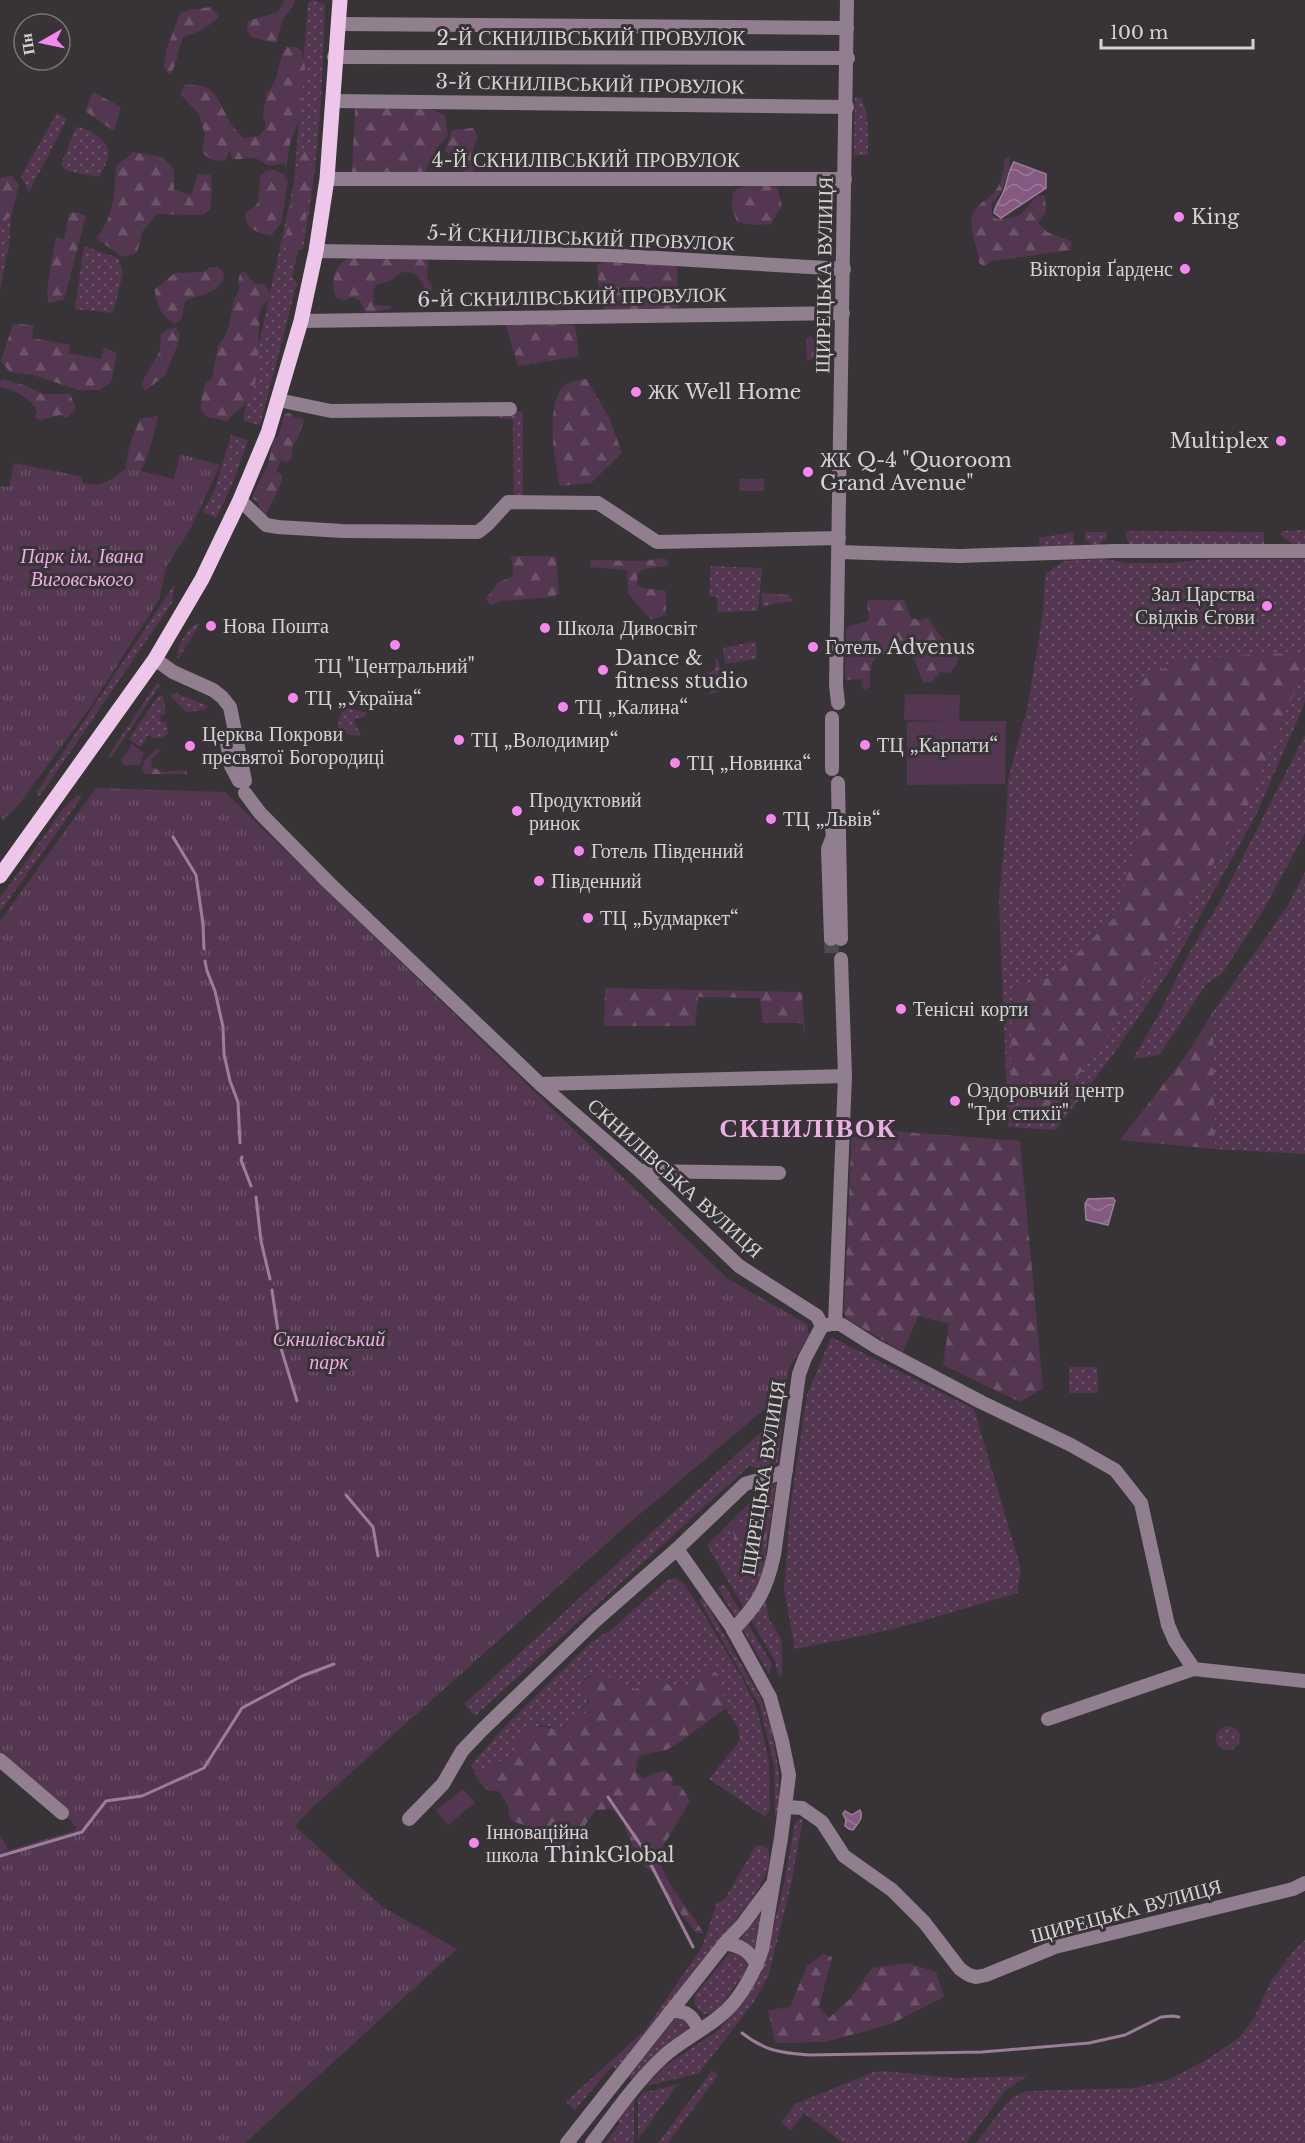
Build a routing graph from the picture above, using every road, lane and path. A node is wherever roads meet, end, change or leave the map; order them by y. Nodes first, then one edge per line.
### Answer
1 (340, 0) edge
2 (847, 0) edge
3 (339, 24) junction
4 (847, 28) junction
5 (334, 57) junction
6 (848, 58) junction
7 (334, 101) junction
8 (847, 107) junction
9 (327, 179) junction
10 (845, 179) junction
11 (316, 251) junction
12 (844, 269) junction
13 (843, 313) junction
14 (301, 321) junction
15 (278, 400) junction
16 (510, 409) dead end
17 (240, 500) junction
18 (839, 545) junction
19 (1305, 551) edge
20 (155, 659) junction
21 (835, 699) dead end
22 (835, 718) dead end
23 (0, 876) edge
24 (836, 939) tunnel mouth
25 (838, 962) tunnel mouth
26 (846, 1076) junction
27 (540, 1084) junction
28 (640, 1171) junction
29 (779, 1173) dead end
30 (828, 1324) junction
31 (786, 1470) junction
32 (677, 1549) junction
33 (732, 1628) junction
34 (1194, 1669) junction
35 (1305, 1681) edge
36 (1048, 1719) dead end
37 (0, 1760) edge
38 (786, 1807) junction
39 (62, 1813) dead end
40 (409, 1820) dead end
41 (774, 1882) junction
42 (1305, 1883) edge
43 (725, 1942) junction
44 (757, 1965) junction
45 (671, 2011) junction
46 (699, 2031) junction
47 (567, 2143) edge
48 (592, 2143) edge

1 - 3 main road
2 - 4 street, ЩИРЕЦЬКА ВУЛИЦЯ
3 - 4 street
3 - 5 main road
4 - 6 street, ЩИРЕЦЬКА ВУЛИЦЯ
5 - 6 street, 2-Й СКНИЛІВСЬКИЙ ПРОВУЛОК
5 - 7 main road
6 - 8 street, ЩИРЕЦЬКА ВУЛИЦЯ
7 - 8 street, 3-Й СКНИЛІВСЬКИЙ ПРОВУЛОК
7 - 9 main road
8 - 10 street, ЩИРЕЦЬКА ВУЛИЦЯ
9 - 10 street, 4-Й СКНИЛІВСЬКИЙ ПРОВУЛОК
9 - 11 main road
10 - 12 street, ЩИРЕЦЬКА ВУЛИЦЯ
11 - 12 street, 5-Й СКНИЛІВСЬКИЙ ПРОВУЛОК
11 - 14 main road
12 - 13 street, ЩИРЕЦЬКА ВУЛИЦЯ
13 - 14 street, 6-Й СКНИЛІВСЬКИЙ ПРОВУЛОК
13 - 18 street, ЩИРЕЦЬКА ВУЛИЦЯ
14 - 15 main road
15 - 16 street
15 - 17 main road
17 - 18 street
17 - 20 main road
18 - 19 street
18 - 21 street, ЩИРЕЦЬКА ВУЛИЦЯ
20 - 23 main road
20 - 27 street, СКНИЛІВСЬКА ВУЛИЦЯ
22 - 24 street
25 - 26 street, ЩИРЕЦЬКА ВУЛИЦЯ
26 - 27 street
26 - 30 street, ЩИРЕЦЬКА ВУЛИЦЯ
27 - 28 street, СКНИЛІВСЬКА ВУЛИЦЯ
28 - 29 street
28 - 30 street, СКНИЛІВСЬКА ВУЛИЦЯ
30 - 31 street, ЩИРЕЦЬКА ВУЛИЦЯ
30 - 34 street, СКНИЛІВСЬКА ВУЛИЦЯ
31 - 32 street
31 - 33 street, ЩИРЕЦЬКА ВУЛИЦЯ
32 - 33 street
32 - 40 street
33 - 38 street
34 - 35 street
34 - 36 street
37 - 39 street
38 - 41 street
38 - 42 street, ЩИРЕЦЬКА ВУЛИЦЯ
41 - 43 street
41 - 44 street
43 - 44 street
43 - 45 street
44 - 46 street
45 - 46 street
45 - 47 street
46 - 48 street

